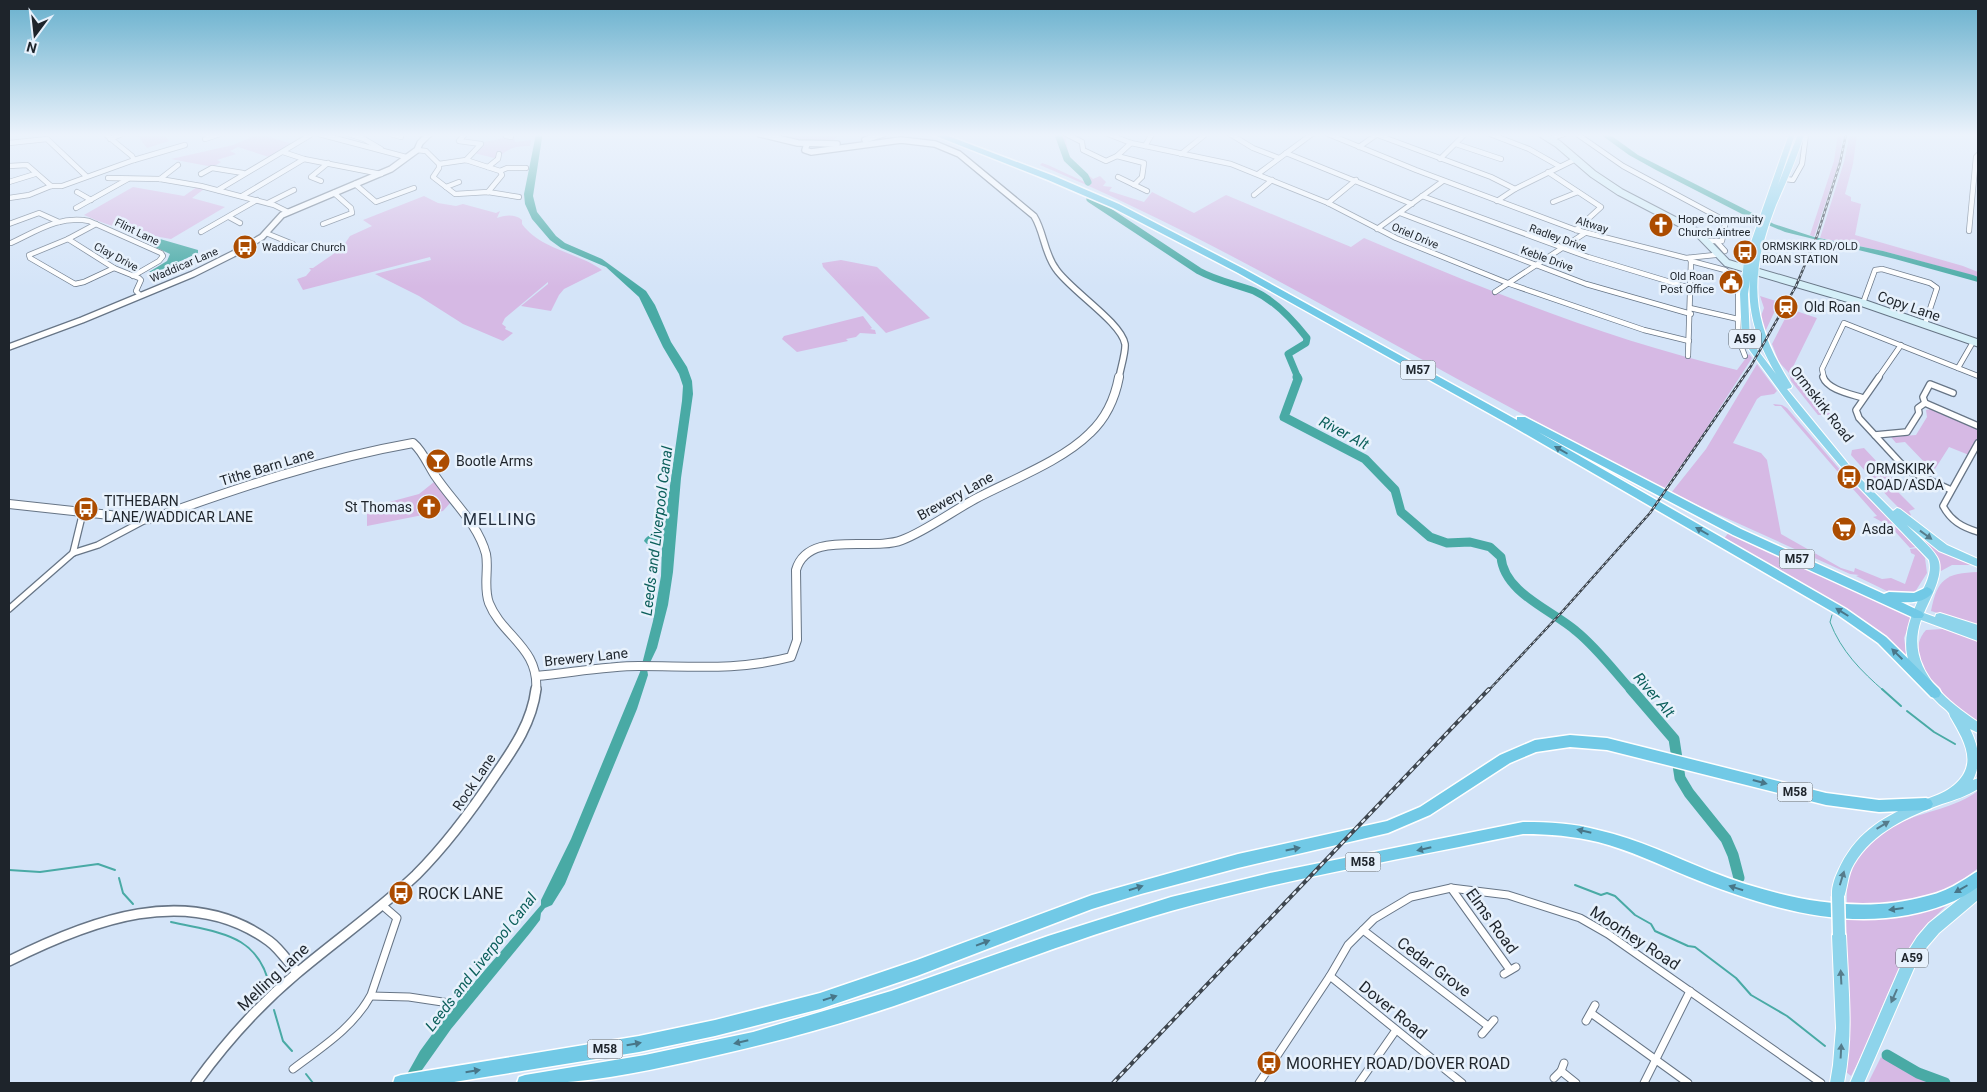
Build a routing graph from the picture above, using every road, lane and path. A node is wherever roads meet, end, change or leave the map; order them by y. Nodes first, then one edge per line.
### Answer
1 (64, 185) edge
2 (117, 185) edge
3 (191, 185) edge
4 (225, 185) edge
5 (260, 185) edge
6 (354, 185) edge
7 (357, 185) edge
8 (443, 185) edge
9 (451, 185) edge
10 (494, 185) edge
11 (996, 185) edge
12 (1067, 185) edge
13 (1079, 185) edge
14 (1136, 185) edge
15 (1267, 185) edge
16 (1284, 185) edge
17 (1350, 185) edge
18 (1368, 185) edge
19 (1436, 185) edge
20 (1456, 185) edge
21 (1507, 185) edge
22 (1523, 185) edge
23 (1567, 185) edge
24 (1609, 185) edge
25 (1658, 185) edge
26 (1777, 185) edge
27 (1779, 185) edge
28 (1974, 185) edge
29 (51, 186) joint
30 (446, 187) junction
31 (414, 188) dead end
32 (1515, 189) junction
33 (218, 190) junction
34 (294, 190) dead end
35 (1147, 191) dead end
36 (77, 192) dead end
37 (450, 192) junction
38 (488, 192) junction
39 (1247, 192) dead end
40 (1578, 192) junction
41 (334, 193) junction
42 (444, 193) dead end
43 (242, 196) junction
44 (1422, 196) junction
45 (519, 197) dead end
46 (9, 198) edge
47 (91, 200) junction
48 (257, 200) junction
49 (1497, 201) junction
50 (1553, 202) dead end
51 (268, 203) junction
52 (1328, 203) junction
53 (1412, 204) junction
54 (76, 208) dead end
55 (288, 212) junction
56 (1400, 213) junction
57 (1971, 215) junction
58 (229, 217) junction
59 (1766, 217) junction
60 (1978, 217) edge
61 (60, 222) junction
62 (240, 223) dead end
63 (9, 224) edge
64 (96, 224) junction
65 (323, 224) dead end
66 (1763, 226) junction
67 (1377, 229) junction
68 (1576, 230) junction
69 (1969, 231) dead end
70 (201, 232) dead end
71 (266, 233) junction
72 (1585, 233) junction
73 (68, 239) junction
74 (1706, 241) junction
75 (1717, 242) junction
76 (11, 243) dead end
77 (293, 244) dead end
78 (1562, 249) junction
79 (1725, 251) dead end
80 (1718, 257) junction
81 (1690, 260) junction
82 (1536, 266) junction
83 (114, 268) junction
84 (1751, 268) junction
85 (133, 276) junction
86 (1510, 284) junction
87 (1690, 288) junction
88 (1495, 292) dead end
89 (140, 295) junction
90 (1863, 303) junction
91 (1690, 311) junction
92 (1738, 319) junction
93 (1925, 324) junction
94 (1688, 341) junction
95 (1976, 342) edge
96 (1901, 345) junction
97 (9, 347) edge
98 (1688, 356) dead end
99 (1745, 356) dead end
100 (1958, 368) junction
101 (1978, 376) edge
102 (1953, 393) dead end
103 (1863, 398) junction
104 (1925, 403) junction
105 (1978, 426) edge
106 (1874, 435) junction
107 (1978, 443) edge
108 (1976, 451) edge
109 (431, 470) joint
110 (1951, 490) junction
111 (9, 504) edge
112 (83, 512) junction
113 (145, 520) junction
114 (1978, 532) edge
115 (73, 553) junction
116 (1978, 563) edge
117 (1857, 586) junction
118 (1927, 592) junction
119 (1889, 597) junction
120 (9, 609) edge
121 (1919, 612) junction
122 (1944, 626) junction
123 (1978, 629) edge
124 (1913, 631) junction
125 (1978, 637) edge
126 (536, 676) junction
127 (1935, 693) junction
128 (1951, 708) junction
129 (1978, 728) edge
130 (1978, 783) edge
131 (1951, 795) junction
132 (1926, 804) junction
133 (1978, 878) edge
134 (1451, 888) junction
135 (1978, 892) edge
136 (382, 905) junction
137 (1363, 930) junction
138 (9, 961) edge
139 (1510, 971) dead end
140 (297, 972) junction
141 (1330, 976) junction
142 (1690, 991) junction
143 (371, 996) junction
144 (449, 1003) dead end
145 (1595, 1004) dead end
146 (1591, 1013) junction
147 (1586, 1021) dead end
148 (1396, 1030) junction
149 (1482, 1034) dead end
150 (1655, 1060) junction
151 (293, 1069) dead end
152 (1554, 1078) dead end
153 (196, 1083) edge
154 (401, 1083) edge
155 (524, 1083) edge
156 (1260, 1083) edge
157 (1359, 1083) edge
158 (1462, 1083) edge
159 (1576, 1083) edge
160 (1644, 1083) edge
161 (1688, 1083) edge
162 (1821, 1083) edge
163 (1837, 1083) edge
164 (1857, 1083) edge

1 - 29 street
2 - 47 street
3 - 33 street
4 - 33 street
5 - 43 street
6 - 41 street, Waddicar Lane
7 - 31 street
8 - 30 street
9 - 30 street
10 - 38 street
11 - 126 street, Brewery Lane
127 -> 12 highway, M57
13 - 117 highway, M57
14 - 35 street
15 - 39 street
16 - 52 street, Oriel Drive
17 - 52 street
18 - 53 street
19 - 44 street
20 - 49 street, Altway
21 - 32 street
22 - 32 street
23 - 40 street
24 - 74 main road
25 - 75 street
26 - 59 highway, Ormskirk Road / A59
27 - 59 highway, Ormskirk Road / A59
28 - 57 street
29 - 46 street
30 - 37 street
32 - 49 street
33 - 43 street
34 - 51 street
36 - 47 street
37 - 38 street
37 - 42 street
38 - 45 street
40 - 50 street
40 - 68 street
41 - 55 street, Waddicar Lane
41 - 65 street
43 - 48 street
44 - 53 street
44 - 78 street, Radley Drive
47 - 54 street
48 - 51 street
48 - 58 street
49 - 68 street, Altway
51 - 55 street
52 - 67 street, Oriel Drive
53 - 56 street
55 - 71 street, Waddicar Lane
56 - 67 street
56 - 82 street, Keble Drive
57 - 60 street
57 - 69 street
58 - 62 street
58 - 70 street
59 - 66 highway, Ormskirk Road / A59
61 - 63 street
61 - 64 street, Flint Lane
61 - 76 street, Flint Lane
64 - 73 street
64 - 85 street, Flint Lane
66 - 84 highway, Ormskirk Road / A59
66 - 84 highway, Ormskirk Road / A59
67 - 86 street, Oriel Drive
68 - 72 street, Altway
71 - 77 street
71 - 89 street, Waddicar Lane
72 - 78 street
72 - 81 street, Altway
73 - 83 street, Clay Drive
73 - 83 street
74 - 75 street
74 - 80 main road
75 - 79 street
78 - 82 street
78 - 87 street, Radley Drive
80 - 81 street, Altway
80 - 84 main road
80 - 84 main road
81 - 87 street
81 - 92 street
82 - 86 street
82 - 91 street, Keble Drive
83 - 85 street, Clay Drive
84 - 90 main road, Copy Lane
84 -> 116 highway, Ormskirk Road / A59
84 - 118 highway, Ormskirk Road / A59
85 - 89 street, Clay Drive
86 - 88 street
86 - 94 street, Oriel Drive
87 - 91 street
89 - 97 street, Waddicar Lane
90 - 93 main road, Copy Lane
90 - 93 street
91 - 92 street, Keble Drive
91 - 94 street
92 - 99 street
93 - 95 main road, Copy Lane
94 - 98 street
95 - 100 street
96 - 100 street
96 - 103 street
96 - 103 street
100 - 101 street
102 - 104 street
103 - 106 street
104 - 105 street
104 - 106 street
106 - 110 street
107 - 108 street
108 - 110 street
109 - 113 street, Tithe Barn Lane
109 - 126 street, Rock Lane
110 - 114 street
111 - 112 street, Tithe Barn Lane
112 - 113 street, Tithe Barn Lane
112 - 115 street
113 - 115 street
115 - 120 street
117 - 119 highway, M57
117 - 121 highway, M57
118 - 119 highway, M57
118 - 121 highway, A59
119 - 121 highway, M57
121 - 122 highway
121 - 123 highway
121 - 124 highway, A59
122 - 124 highway
122 - 125 highway
124 - 127 highway, A59
126 - 136 street, Rock Lane
127 - 128 highway, A59
128 - 129 highway
128 - 131 highway, A59
130 - 131 highway
131 - 132 highway, A59
154 -> 132 highway, M58
163 -> 132 highway, A59, bridge
133 -> 155 highway, M58
134 - 137 street, Moorhey Road
134 - 139 street, Elms Road
134 - 142 street, Moorhey Road
135 -> 164 highway, A59
136 - 140 street, Melling Lane
136 - 143 street
137 - 141 street, Moorhey Road
137 - 149 street, Cedar Grove
138 - 140 street
140 - 153 street, Melling Lane
141 - 148 street, Dover Road
141 - 156 street, Moorhey Road
142 - 150 street
142 - 162 street, Moorhey Road
143 - 144 street
143 - 151 street
145 - 146 street
146 - 147 street
146 - 150 street
148 - 157 street
148 - 158 street, Dover Road
150 - 160 street
150 - 161 street
152 - 159 street

